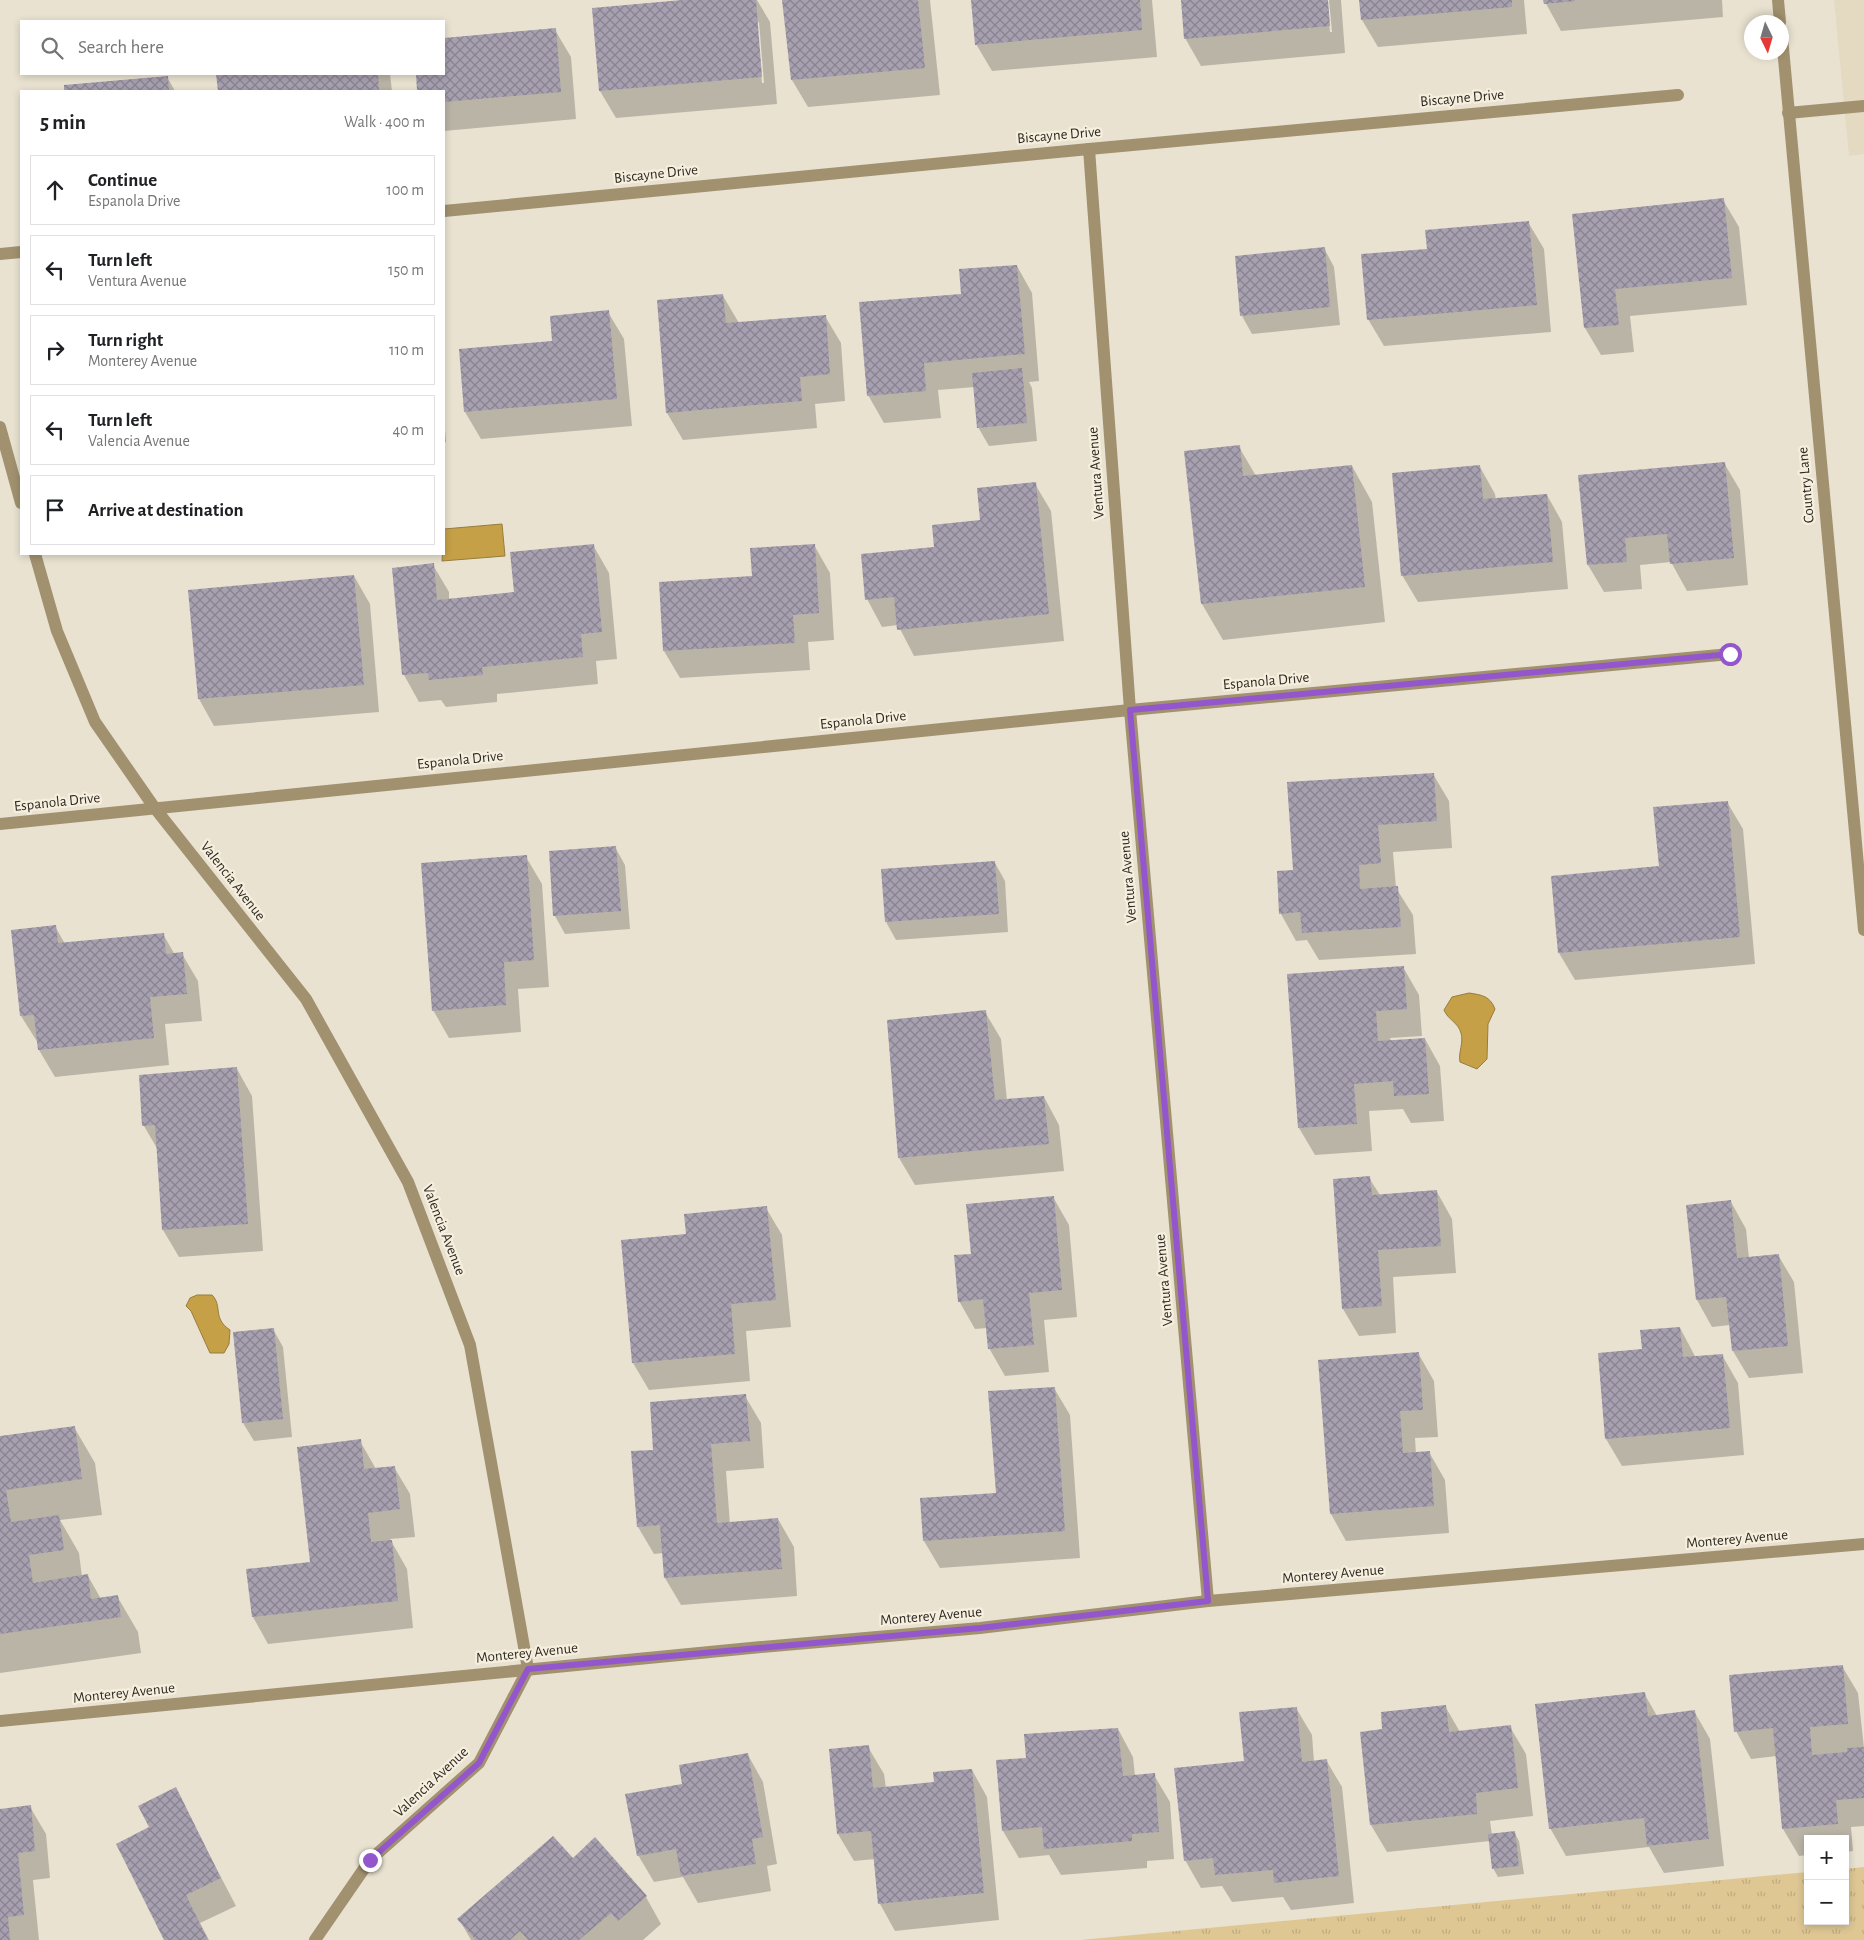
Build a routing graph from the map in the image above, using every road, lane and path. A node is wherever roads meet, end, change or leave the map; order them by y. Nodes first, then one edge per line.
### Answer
1 (1778, 0) edge
2 (1779, 15) edge
3 (1784, 60) edge
4 (1678, 95) dead end
5 (1864, 106) edge
6 (1788, 113) junction
7 (1089, 148) junction
8 (445, 211) edge
9 (20, 252) edge
10 (0, 254) edge
11 (0, 427) edge
12 (20, 499) edge
13 (36, 555) edge
14 (1730, 654) dead end
15 (1130, 710) junction
16 (154, 807) junction
17 (0, 824) edge
18 (1864, 930) edge
19 (1864, 1544) edge
20 (1208, 1601) junction
21 (528, 1669) junction
22 (0, 1721) edge
23 (315, 1940) edge

1 - 2 street
3 - 6 street, Country Lane
4 - 7 street, Biscayne Drive
5 - 6 street
6 - 18 street, Country Lane
7 - 8 street, Biscayne Drive
7 - 15 street, Ventura Avenue
9 - 10 street
11 - 12 street
13 - 16 street, Valencia Avenue
14 - 15 street, Espanola Drive
15 - 16 street, Espanola Drive
15 - 20 street, Ventura Avenue
16 - 17 street, Espanola Drive
16 - 21 street, Valencia Avenue
19 - 20 street, Monterey Avenue
20 - 21 street, Monterey Avenue
21 - 22 street, Monterey Avenue
21 - 23 street, Valencia Avenue

